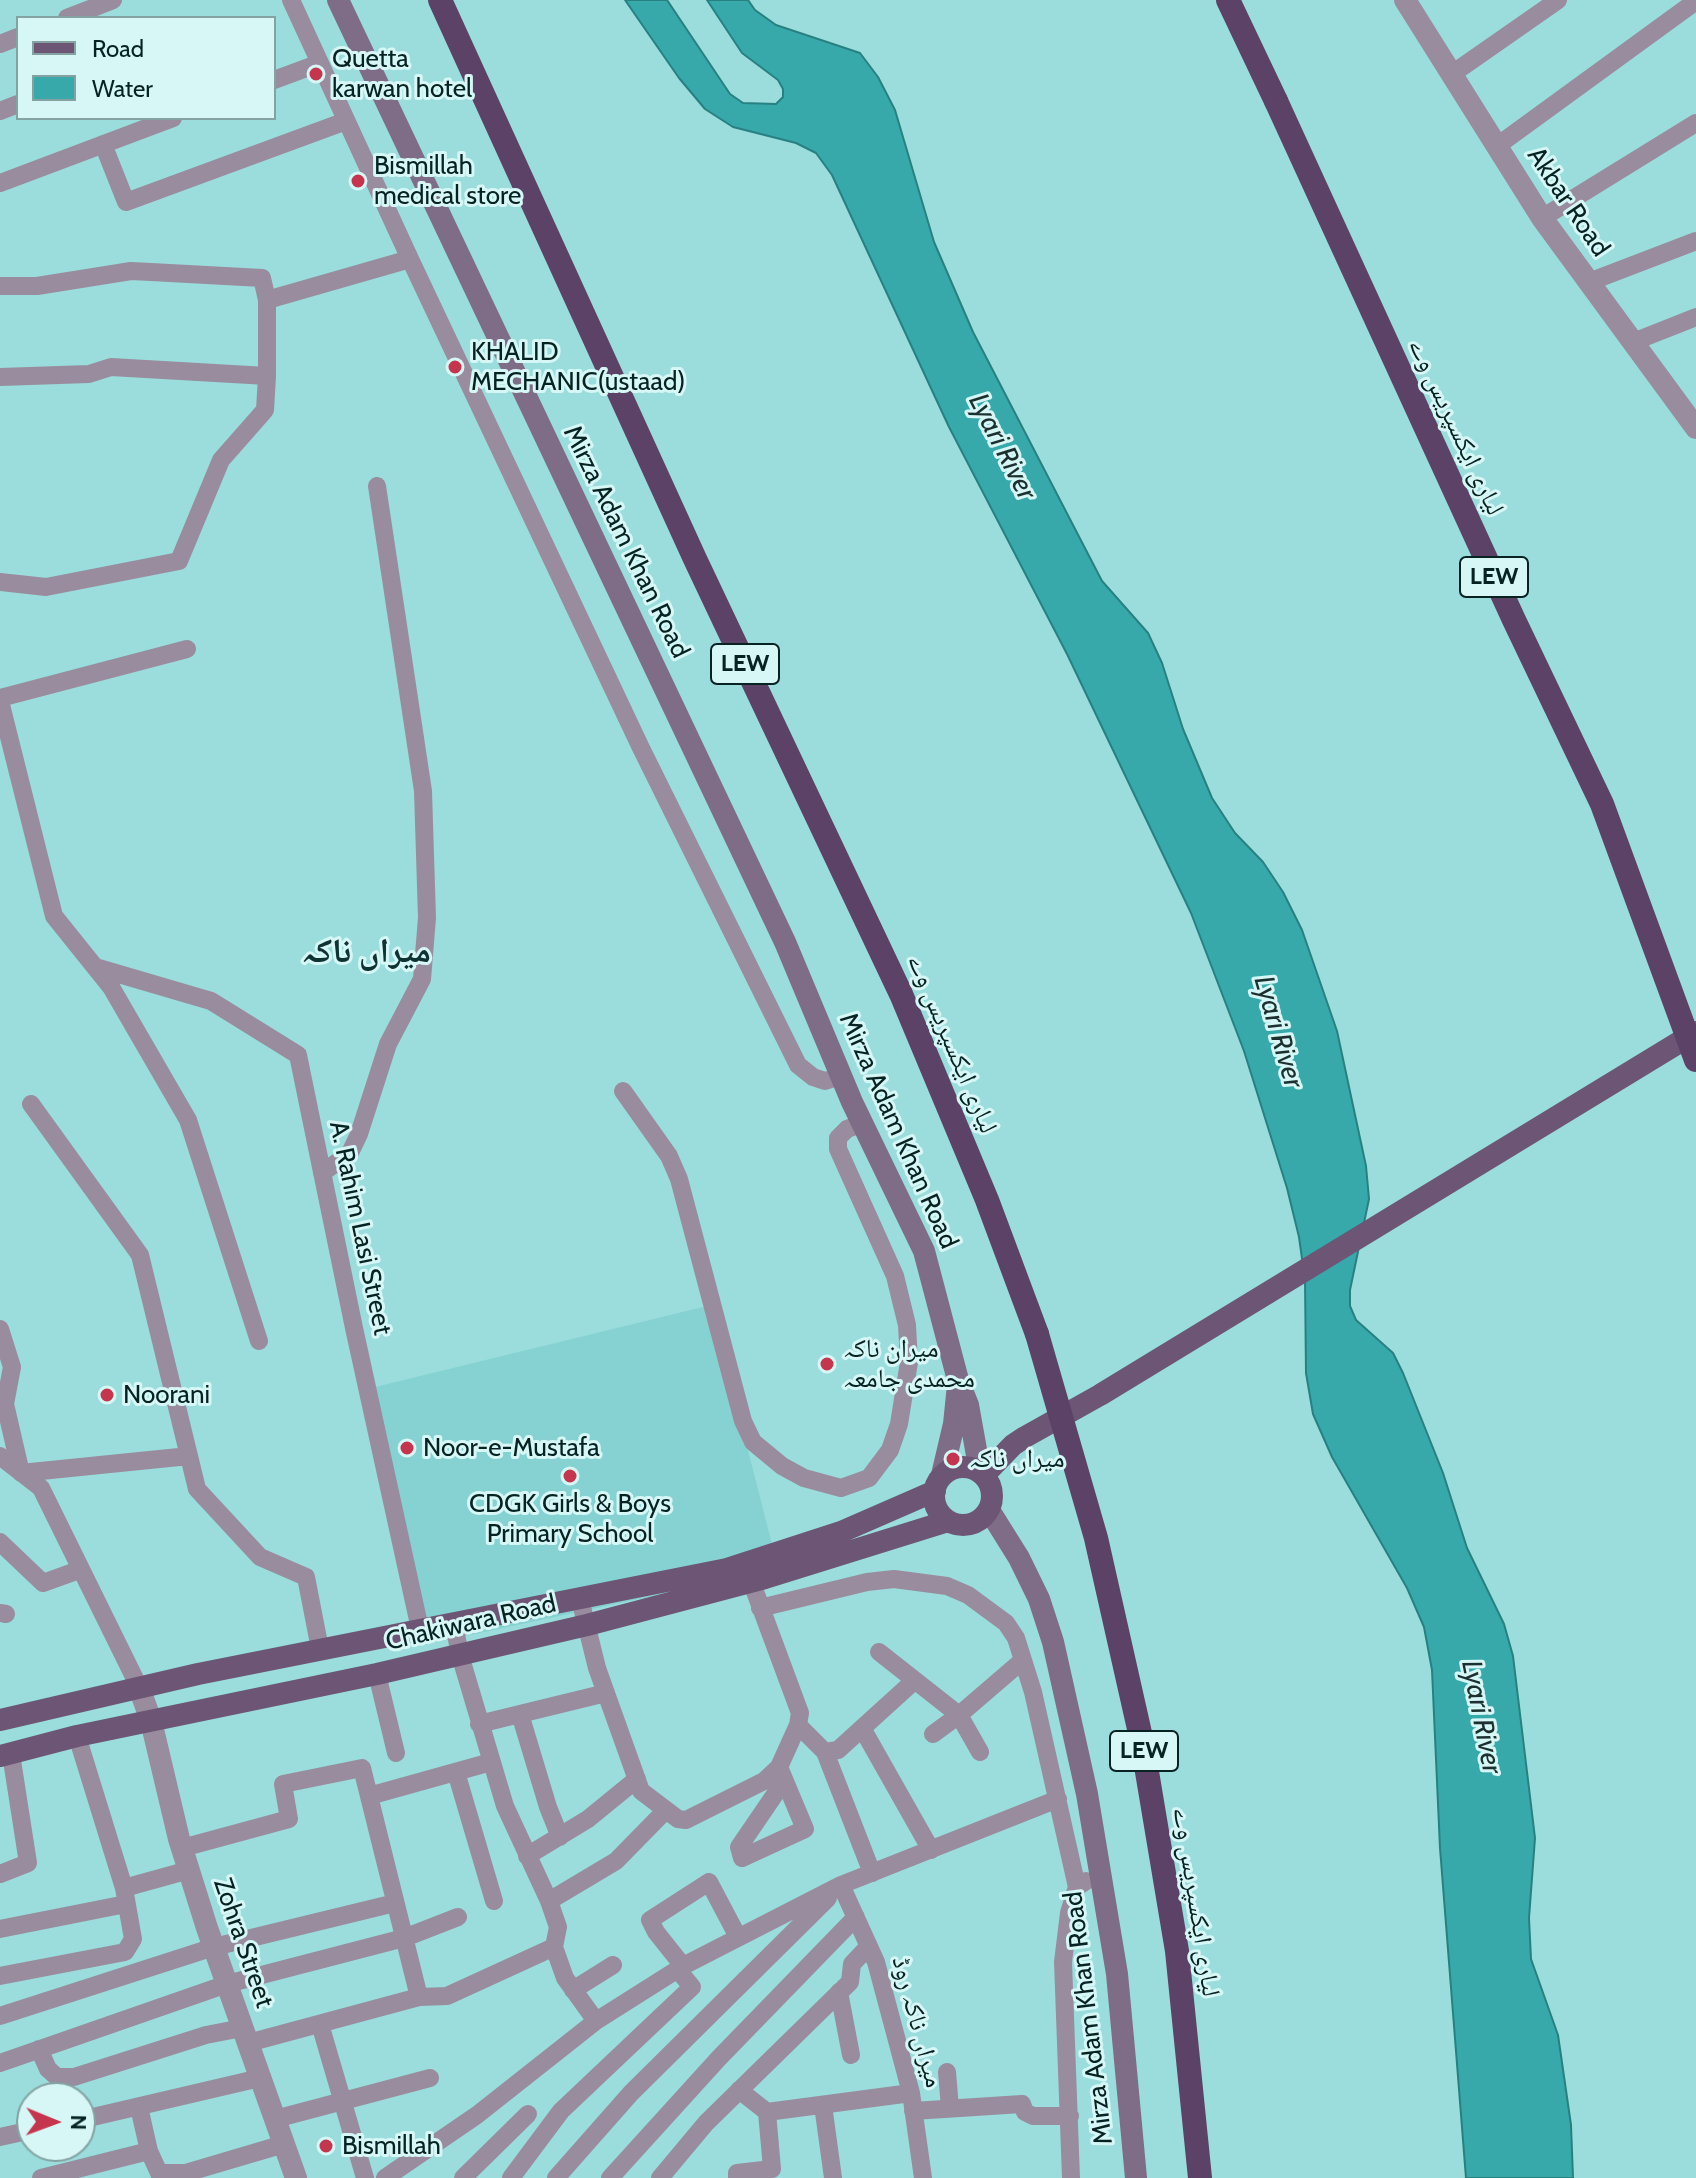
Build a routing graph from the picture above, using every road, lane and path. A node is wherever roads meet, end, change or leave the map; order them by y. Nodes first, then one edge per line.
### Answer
1 (113, 0) edge
2 (291, 0) edge
3 (338, 0) edge
4 (440, 0) edge
5 (1228, 0) edge
6 (1558, 0) edge
7 (1696, 1) edge
8 (1411, 2) edge
9 (72, 16) edge
10 (320, 63) junction
11 (1452, 74) junction
12 (276, 79) edge
13 (346, 121) junction
14 (147, 123) edge
15 (1696, 123) edge
16 (103, 144) junction
17 (1497, 146) junction
18 (0, 183) edge
19 (1542, 218) junction
20 (1696, 241) edge
21 (410, 259) junction
22 (1589, 282) junction
23 (0, 286) edge
24 (267, 300) junction
25 (1696, 317) edge
26 (1633, 342) junction
27 (267, 376) junction
28 (0, 377) edge
29 (1696, 428) edge
30 (377, 486) dead end
31 (0, 582) edge
32 (187, 649) dead end
33 (0, 700) edge
34 (95, 967) junction
35 (1696, 1032) edge
36 (1696, 1060) edge
37 (841, 1076) junction
38 (623, 1091) dead end
39 (31, 1104) dead end
40 (863, 1123) junction
41 (322, 1173) junction
42 (0, 1329) edge
43 (259, 1341) dead end
44 (958, 1380) junction
45 (0, 1456) edge
46 (189, 1456) junction
47 (21, 1473) junction
48 (982, 1473) junction
49 (938, 1483) junction
50 (989, 1510) junction
51 (948, 1521) junction
52 (0, 1542) edge
53 (79, 1570) junction
54 (748, 1573) junction
55 (580, 1599) junction
56 (760, 1608) junction
57 (454, 1624) junction
58 (587, 1625) junction
59 (420, 1629) junction
60 (320, 1649) junction
61 (879, 1652) dead end
62 (460, 1655) junction
63 (1023, 1660) junction
64 (377, 1674) junction
65 (914, 1681) junction
66 (139, 1687) junction
67 (606, 1693) junction
68 (520, 1714) junction
69 (959, 1715) junction
70 (0, 1720) edge
71 (151, 1721) junction
72 (479, 1724) junction
73 (798, 1725) junction
74 (862, 1728) junction
75 (933, 1734) dead end
76 (77, 1736) junction
77 (825, 1752) junction
78 (980, 1752) dead end
79 (396, 1753) dead end
80 (6, 1755) edge
81 (491, 1762) junction
82 (456, 1772) junction
83 (637, 1779) junction
84 (369, 1796) junction
85 (1058, 1799) junction
86 (666, 1810) junction
87 (560, 1837) junction
88 (182, 1848) junction
89 (931, 1850) junction
90 (1096, 1853) junction
91 (527, 1856) junction
92 (189, 1870) junction
93 (872, 1873) junction
94 (0, 1874) edge
95 (841, 1885) junction
96 (1077, 1887) junction
97 (125, 1896) junction
98 (494, 1901) dead end
99 (549, 1901) junction
100 (395, 1903) junction
101 (458, 1917) dead end
102 (856, 1917) junction
103 (0, 1929) edge
104 (738, 1937) junction
105 (404, 1938) junction
106 (869, 1946) junction
107 (214, 1947) junction
108 (554, 1947) junction
109 (613, 1965) dead end
110 (680, 1968) junction
111 (0, 1976) edge
112 (227, 1984) junction
113 (573, 1990) junction
114 (839, 1992) junction
115 (419, 1997) junction
116 (0, 2016) edge
117 (596, 2021) junction
118 (320, 2024) junction
119 (245, 2036) junction
120 (39, 2049) junction
121 (851, 2055) dead end
122 (0, 2063) edge
123 (947, 2072) dead end
124 (260, 2078) junction
125 (430, 2078) dead end
126 (739, 2090) junction
127 (341, 2101) junction
128 (912, 2102) junction
129 (823, 2105) junction
130 (139, 2107) junction
131 (950, 2108) junction
132 (767, 2112) junction
133 (528, 2114) dead end
134 (96, 2116) edge
135 (1070, 2116) junction
136 (275, 2119) junction
137 (284, 2144) junction
138 (149, 2151) junction
139 (41, 2178) edge
140 (296, 2178) edge
141 (365, 2178) edge
142 (385, 2178) edge
143 (463, 2178) edge
144 (511, 2178) edge
145 (556, 2178) edge
146 (610, 2178) edge
147 (660, 2178) edge
148 (737, 2178) edge
149 (833, 2178) edge
150 (923, 2178) edge
151 (1071, 2178) edge
152 (1136, 2178) edge
153 (1200, 2178) edge

1 - 9 street
2 - 10 street
3 - 37 main road, Mirza Adam Khan Road
4 - 153 highway, لیاری ایکسپریس وے / LEW, bridge
5 - 36 highway, لیاری ایکسپریس وے / LEW, bridge
6 - 11 street
7 - 17 street
8 - 11 street, Akbar Road
10 - 12 street
10 - 13 street
11 - 17 street, Akbar Road
13 - 16 street
13 - 21 street
14 - 16 street
15 - 19 street
16 - 18 street
17 - 19 street, Akbar Road
19 - 22 street, Akbar Road
20 - 22 street
21 - 24 street
21 - 37 street
22 - 26 street, Akbar Road
23 - 24 street
24 - 27 street
25 - 26 street
26 - 29 street, Akbar Road
27 - 28 street
27 - 31 street
30 - 41 street
32 - 33 street
33 - 34 street
34 - 41 street, A. Rahim Lasi Street
34 - 43 street
35 - 48 main road
37 - 40 main road, Mirza Adam Khan Road
38 - 40 street
39 - 46 street
40 - 44 main road, Mirza Adam Khan Road
41 - 59 street, A. Rahim Lasi Street
42 - 47 street
44 - 48 main road, Mirza Adam Khan Road
44 - 49 main road, Mirza Adam Khan Road
45 - 47 street
46 - 47 street
46 - 60 street
47 - 53 street
48 - 49 main road
48 - 50 main road
49 - 51 main road
49 - 54 main road, Chakiwara Road
50 - 51 main road
50 - 90 main road, Mirza Adam Khan Road
51 - 54 main road, Chakiwara Road
52 - 53 street
53 - 66 street
54 - 55 main road, Chakiwara Road
54 - 56 street
54 - 58 main road, Chakiwara Road
55 - 57 main road, Chakiwara Road
55 - 58 street
56 - 63 street
56 - 73 street
57 - 59 main road, Chakiwara Road
57 - 62 street
58 - 62 main road, Chakiwara Road
58 - 67 street
59 - 60 main road, Chakiwara Road
60 - 66 main road, Chakiwara Road
61 - 65 street
62 - 64 main road, Chakiwara Road
62 - 72 street
63 - 69 street
63 - 85 street
64 - 71 main road, Chakiwara Road
64 - 79 street
65 - 69 street
65 - 74 street
66 - 70 main road, Chakiwara Road
66 - 71 street, Zohra Street
67 - 68 street
67 - 83 street
68 - 72 street
68 - 87 street
69 - 75 street
69 - 78 street
71 - 76 main road, Chakiwara Road
71 - 88 street, Zohra Street
72 - 81 street
73 - 77 street
73 - 86 street
74 - 77 street
74 - 89 street
76 - 80 main road, Chakiwara Road
76 - 97 street
77 - 93 street
80 - 94 street
81 - 82 street
81 - 91 street
82 - 84 street
82 - 98 street
83 - 86 street
83 - 87 street
84 - 88 street
84 - 100 street
85 - 89 street
85 - 96 street
86 - 99 street
87 - 91 street
88 - 92 street, Zohra Street
89 - 93 street
90 - 96 street, Mirza Adam Khan Road
90 - 152 main road, Mirza Adam Khan Road
91 - 99 street
92 - 97 street
92 - 107 street, Zohra Street
93 - 95 street
95 - 102 street, میراں ناکہ روڈ
95 - 104 street
95 - 145 street
96 - 135 street, Mirza Adam Khan Road
97 - 103 street
97 - 111 street
99 - 108 street
100 - 105 street
100 - 107 street
101 - 105 street
102 - 106 street, میراں ناکہ روڈ
102 - 146 street
104 - 110 street
104 - 110 street
105 - 112 street
105 - 115 street
106 - 114 street
106 - 128 street, میراں ناکہ روڈ
107 - 112 street, Zohra Street
107 - 116 street
108 - 113 street
108 - 115 street
109 - 113 street
110 - 117 street
110 - 144 street
112 - 119 street, Zohra Street
112 - 120 street
113 - 117 street
114 - 121 street
114 - 126 street
115 - 118 street
117 - 142 street
118 - 119 street
118 - 127 street
119 - 120 street
119 - 124 street, Zohra Street
120 - 122 street
123 - 131 street
124 - 130 street
124 - 136 street, Zohra Street
125 - 127 street
126 - 132 street
126 - 147 street
127 - 136 street
127 - 141 street
128 - 129 street
128 - 131 street
128 - 150 street, میراں ناکہ روڈ
129 - 132 street
129 - 149 street
130 - 134 street
130 - 138 street
131 - 135 street
132 - 148 street
133 - 143 street
135 - 151 street, Mirza Adam Khan Road
136 - 137 street, Zohra Street
137 - 138 street
137 - 140 street, Zohra Street
138 - 139 street

